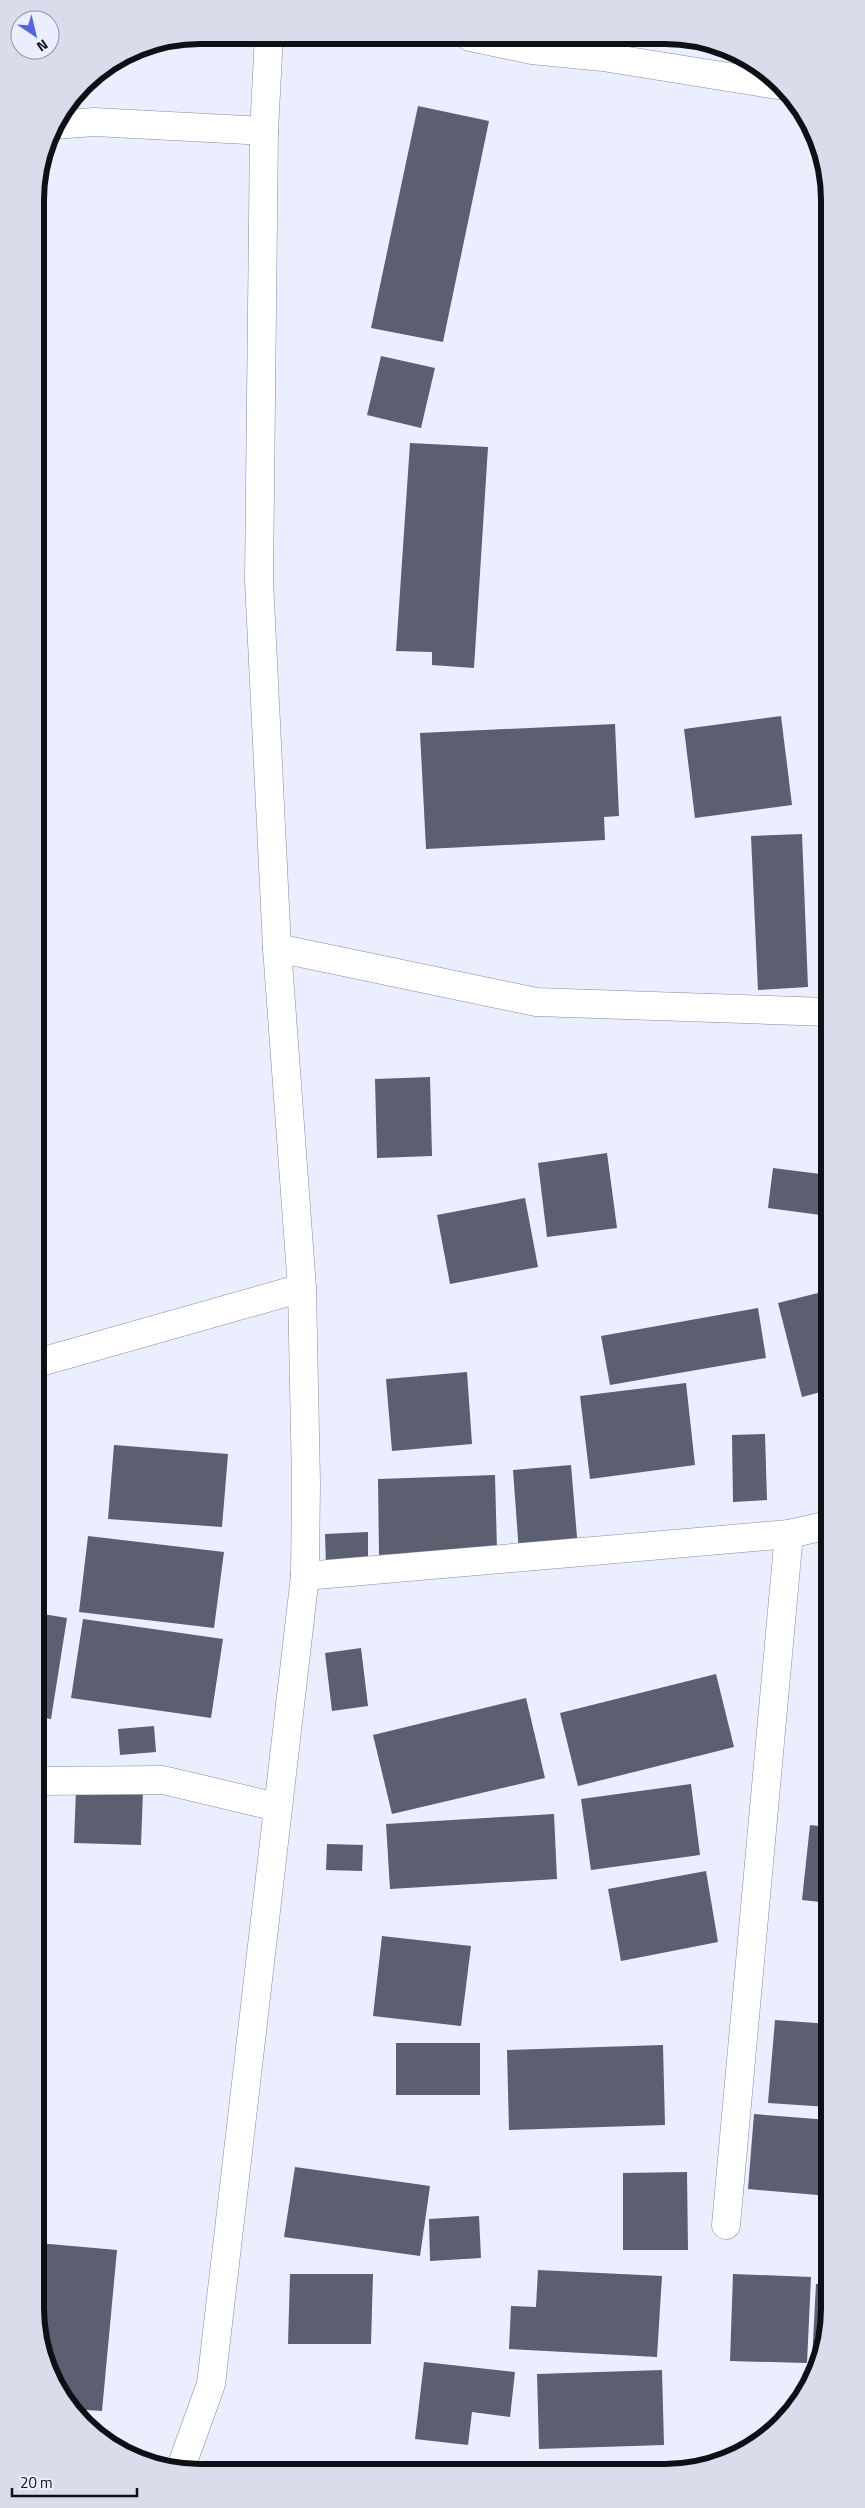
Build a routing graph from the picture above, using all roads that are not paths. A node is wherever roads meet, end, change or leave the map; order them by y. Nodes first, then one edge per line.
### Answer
1 (269, 44) edge
2 (503, 44) edge
3 (769, 84) edge
4 (63, 124) edge
5 (264, 131) junction
6 (277, 948) junction
7 (821, 1012) edge
8 (302, 1288) junction
9 (44, 1361) edge
10 (821, 1527) edge
11 (789, 1534) junction
12 (305, 1576) junction
13 (44, 1781) edge
14 (278, 1807) junction
15 (726, 2225) dead end
16 (183, 2463) edge

1 - 5 street
2 - 3 street
4 - 5 street
5 - 6 street
6 - 7 street
6 - 8 street
8 - 9 street
8 - 12 street
10 - 11 street
11 - 12 street
11 - 15 street
12 - 14 street
13 - 14 street
14 - 16 street

